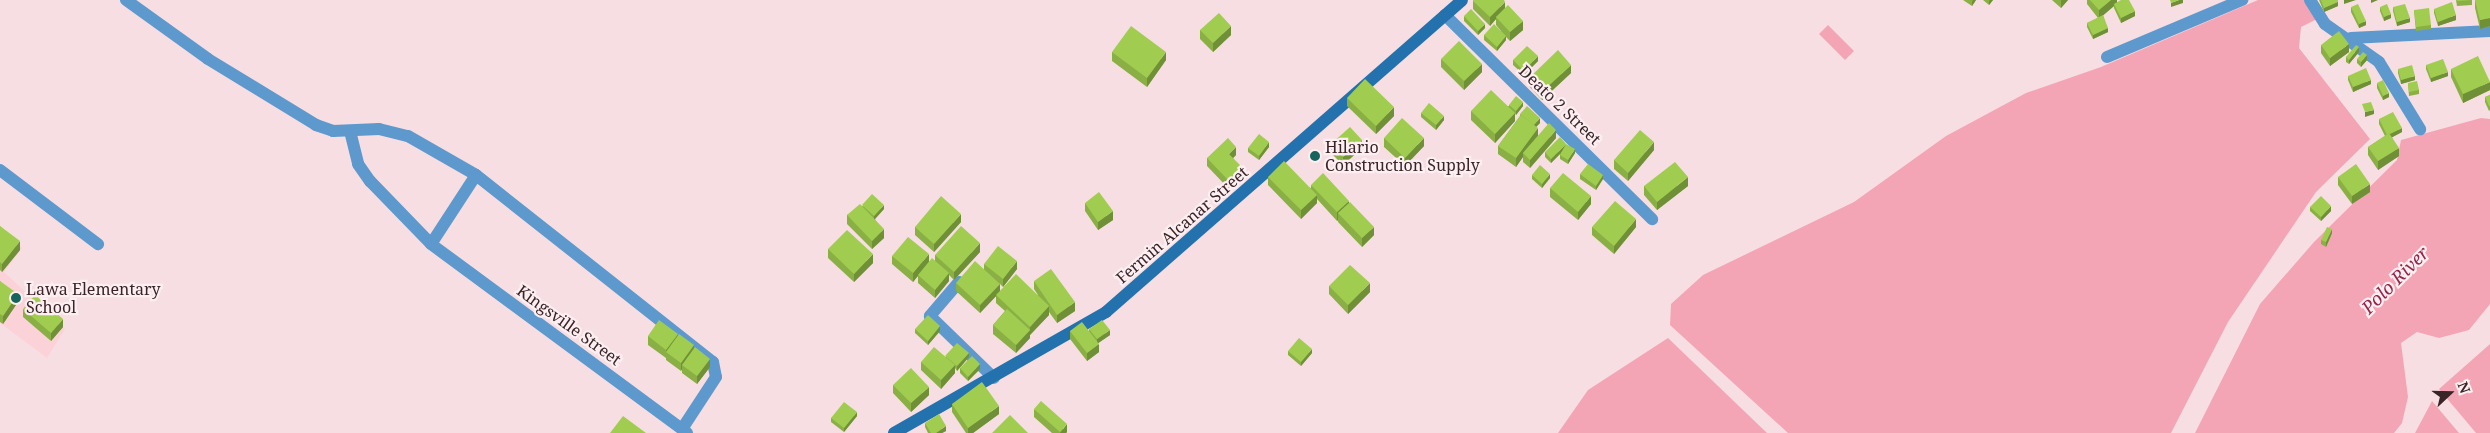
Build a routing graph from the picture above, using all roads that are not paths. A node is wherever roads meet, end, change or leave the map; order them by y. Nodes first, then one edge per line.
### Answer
1 (126, 0) edge
2 (1462, 0) edge
3 (2242, 0) edge
4 (2310, 0) edge
5 (1445, 15) junction
6 (2490, 31) edge
7 (2351, 38) junction
8 (2107, 57) dead end
9 (2420, 129) dead end
10 (350, 131) junction
11 (0, 170) edge
12 (476, 175) junction
13 (1652, 219) dead end
14 (98, 244) dead end
15 (431, 244) junction
16 (959, 282) edge
17 (994, 378) junction
18 (685, 431) edge
19 (894, 433) edge

1 - 10 street
2 - 5 main road, Fermin Alcanar Street
3 - 8 street
4 - 7 street
5 - 13 street, Deato 2 Street
5 - 17 main road, Fermin Alcanar Street
6 - 7 street
7 - 9 street
10 - 12 street
10 - 15 street, Kingsville Street
11 - 14 street
12 - 15 street
12 - 18 street
15 - 18 street, Kingsville Street
16 - 17 street
17 - 19 main road, Fermin Alcanar Street

